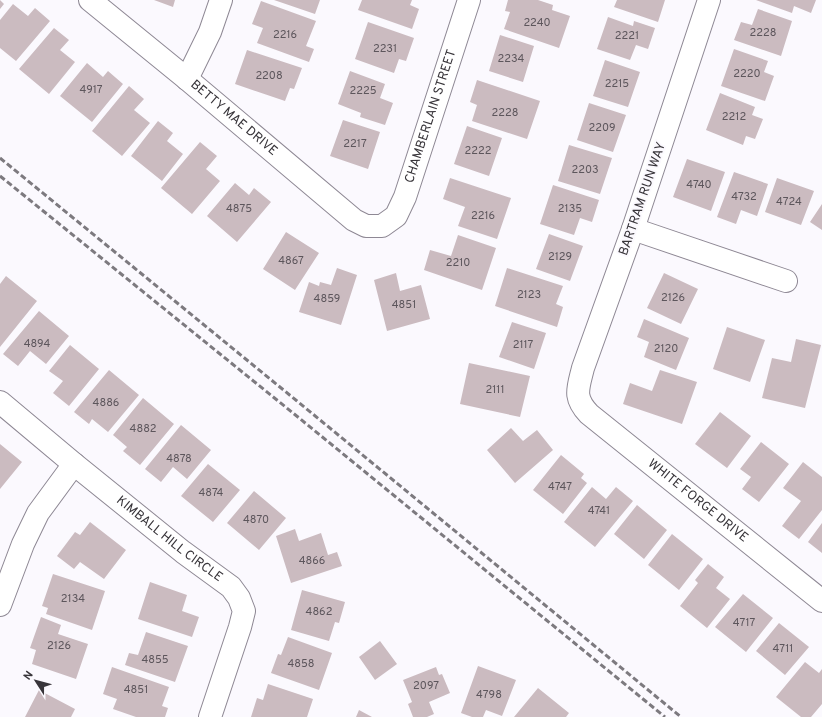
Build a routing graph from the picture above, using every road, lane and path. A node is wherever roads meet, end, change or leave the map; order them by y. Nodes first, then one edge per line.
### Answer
1 (90, 0) edge
2 (221, 0) edge
3 (469, 0) edge
4 (709, 0) edge
5 (187, 79) junction
6 (382, 226) joint
7 (633, 229) junction
8 (786, 281) dead end
9 (578, 397) joint
10 (0, 402) edge
11 (74, 464) junction
12 (822, 601) edge
13 (0, 605) edge
14 (210, 717) edge

1 - 5 street, BETTY MAE DRIVE
2 - 5 street
3 - 6 street, CHAMBERLAIN STREET
4 - 7 street, BARTRAM RUN WAY
5 - 6 street, BETTY MAE DRIVE
7 - 8 street
7 - 9 street, BARTRAM RUN WAY
9 - 12 street, WHITE FORGE DRIVE
10 - 11 street, KIMBALL HILL CIRCLE
11 - 13 street
11 - 14 street, KIMBALL HILL CIRCLE

